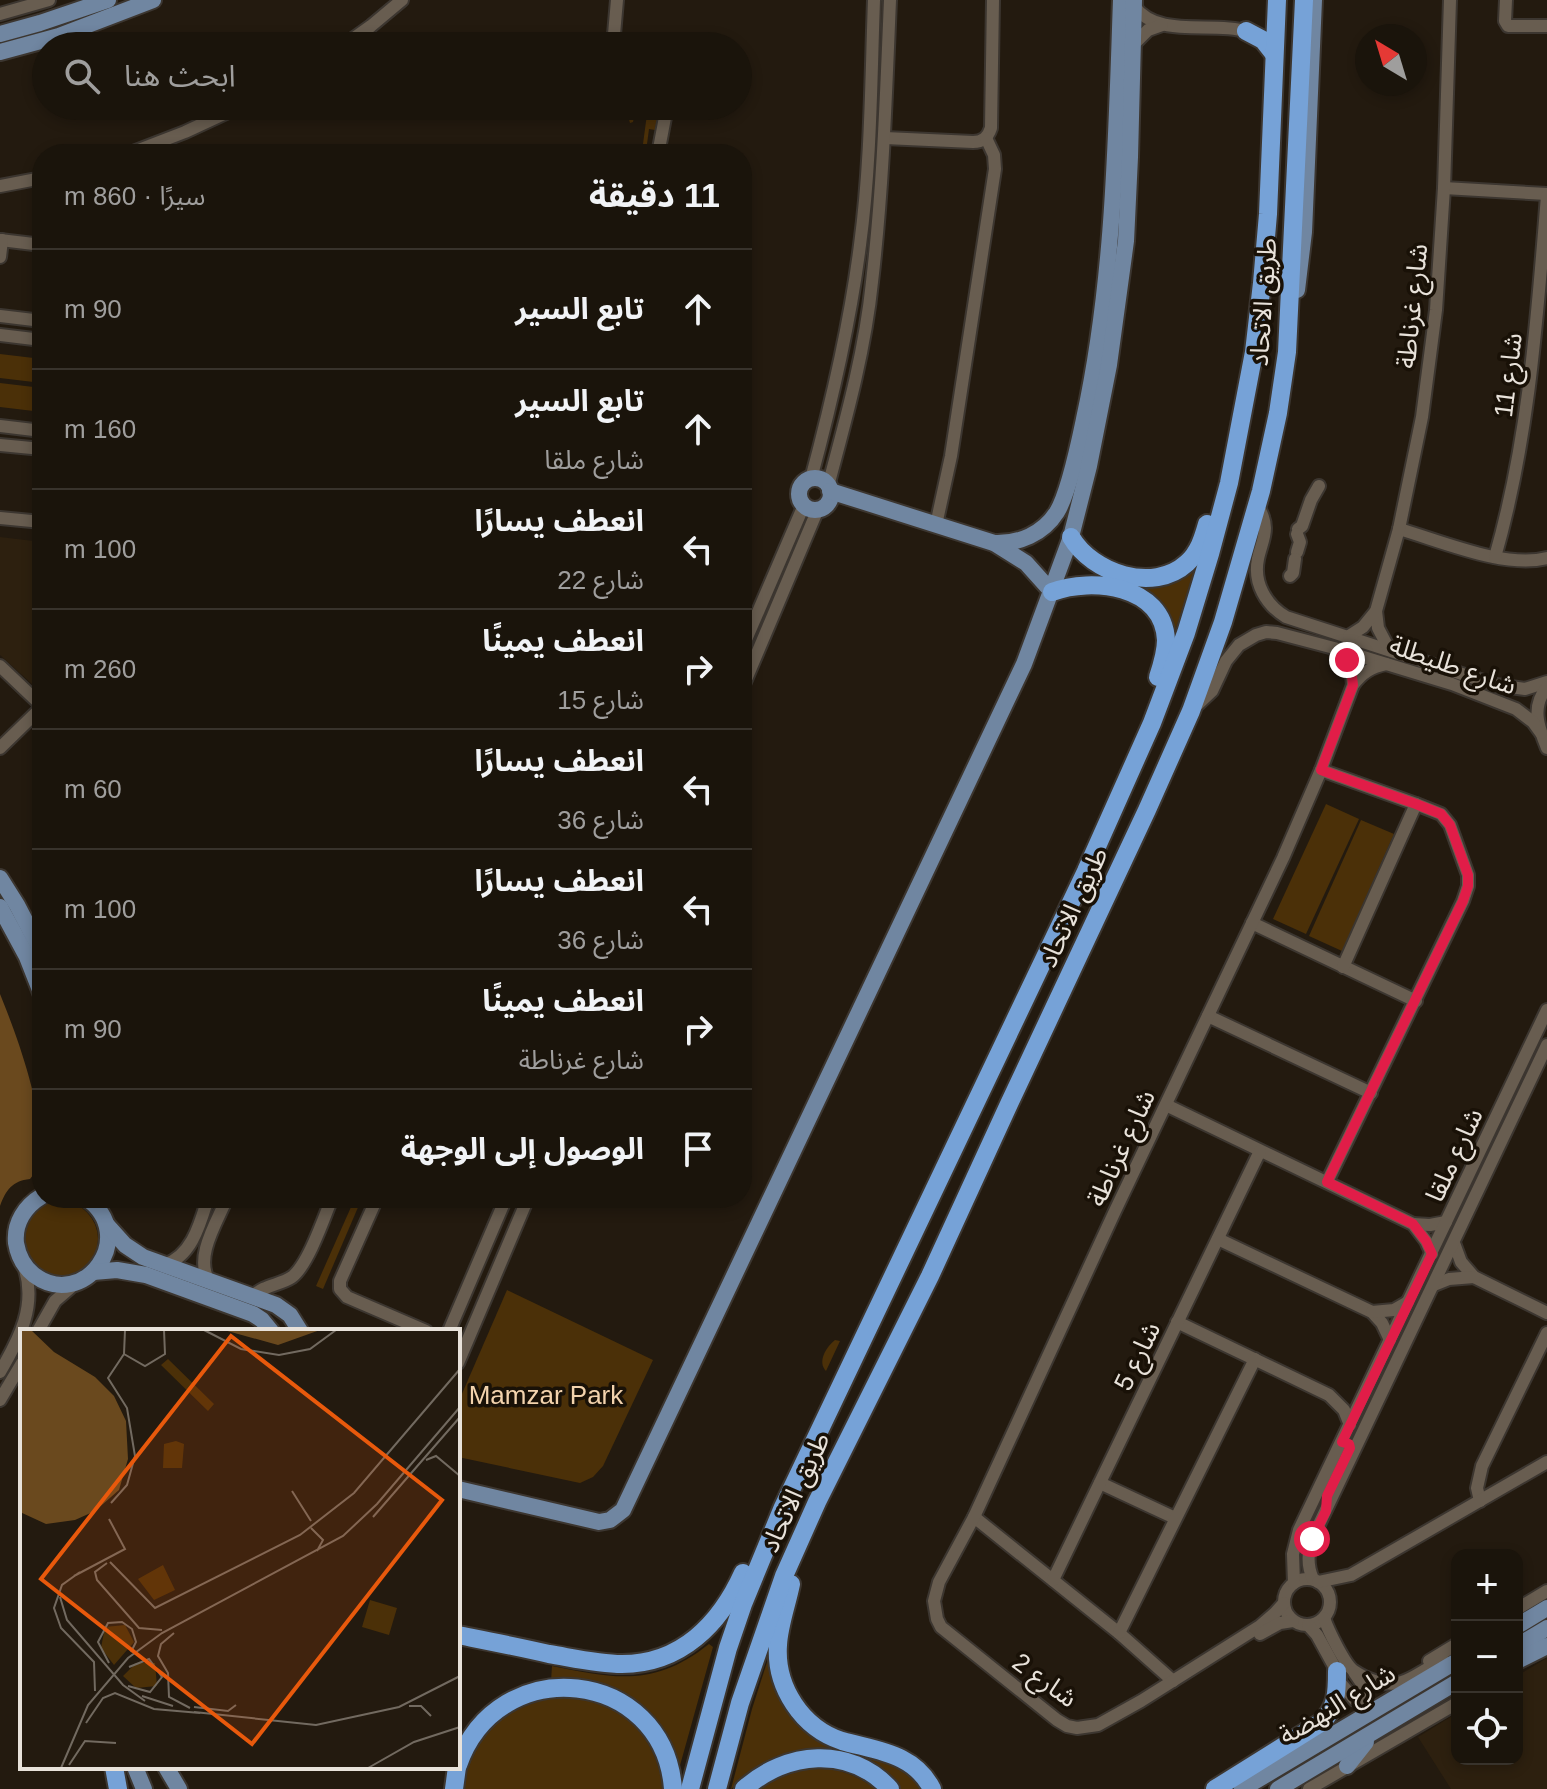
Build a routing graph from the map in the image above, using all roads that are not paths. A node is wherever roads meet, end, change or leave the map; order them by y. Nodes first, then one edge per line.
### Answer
1 (49, 0) edge
2 (108, 0) edge
3 (153, 0) edge
4 (402, 0) edge
5 (617, 0) edge
6 (874, 0) edge
7 (890, 0) edge
8 (993, 0) edge
9 (1277, 0) edge
10 (1304, 0) edge
11 (1314, 0) edge
12 (1450, 0) edge
13 (1506, 0) edge
14 (1130, 2) edge
15 (0, 14) edge
16 (1162, 25) junction
17 (1547, 26) edge
18 (1246, 31) joint
19 (69, 32) edge
20 (363, 32) edge
21 (614, 32) edge
22 (0, 34) edge
23 (32, 43) edge
24 (1132, 46) junction
25 (0, 52) edge
26 (1274, 54) junction
27 (211, 120) edge
28 (665, 120) edge
29 (885, 138) junction
30 (986, 138) junction
31 (154, 144) edge
32 (660, 144) edge
33 (32, 180) edge
34 (0, 186) edge
35 (1444, 188) junction
36 (1547, 195) edge
37 (1, 240) edge
38 (32, 244) edge
39 (860, 244) junction
40 (0, 257) edge
41 (872, 282) junction
42 (1544, 282) edge
43 (2, 314) edge
44 (32, 319) edge
45 (1290, 323) junction
46 (0, 335) edge
47 (32, 339) edge
48 (1531, 380) junction
49 (1547, 381) edge
50 (0, 426) edge
51 (32, 430) edge
52 (0, 445) edge
53 (32, 448) edge
54 (811, 479) junction
55 (1229, 483) junction
56 (1319, 486) dead end
57 (829, 489) junction
58 (1257, 504) junction
59 (811, 507) junction
60 (0, 518) edge
61 (32, 521) edge
62 (936, 525) junction
63 (1399, 529) junction
64 (1071, 537) junction
65 (994, 543) junction
66 (1495, 557) junction
67 (1547, 558) edge
68 (1290, 576) dead end
69 (1052, 592) junction
70 (1376, 611) junction
71 (1306, 624) junction
72 (752, 628) edge
73 (1349, 636) junction
74 (1294, 637) junction
75 (1334, 648) junction
76 (1389, 649) junction
77 (752, 663) edge
78 (1386, 664) junction
79 (0, 666) edge
80 (1479, 679) junction
81 (1452, 684) junction
82 (1547, 684) edge
83 (1353, 685) junction
84 (32, 696) edge
85 (1191, 711) junction
86 (32, 716) edge
87 (1152, 723) junction
88 (1545, 741) edge
89 (0, 748) edge
90 (1321, 770) junction
91 (1416, 804) junction
92 (0, 878) edge
93 (0, 907) edge
94 (1252, 923) junction
95 (32, 934) edge
96 (1343, 967) junction
97 (32, 970) edge
98 (1416, 1001) junction
99 (1547, 1010) edge
100 (1208, 1016) junction
101 (1547, 1045) edge
102 (1371, 1093) junction
103 (1166, 1105) junction
104 (1260, 1151) junction
105 (1327, 1182) junction
106 (32, 1204) edge
107 (97, 1208) edge
108 (205, 1208) edge
109 (223, 1208) edge
110 (328, 1208) edge
111 (373, 1208) edge
112 (502, 1208) edge
113 (524, 1208) edge
114 (1446, 1222) junction
115 (1413, 1224) junction
116 (107, 1225) junction
117 (1218, 1239) junction
118 (1454, 1243) junction
119 (1432, 1254) junction
120 (23, 1263) junction
121 (164, 1265) junction
122 (93, 1272) junction
123 (1474, 1277) junction
124 (209, 1281) junction
125 (77, 1282) junction
126 (1434, 1285) junction
127 (253, 1296) junction
128 (1408, 1302) junction
129 (271, 1303) junction
130 (1372, 1312) junction
131 (1547, 1313) edge
132 (1177, 1322) junction
133 (266, 1326) edge
134 (21, 1329) edge
135 (39, 1329) edge
136 (299, 1329) edge
137 (421, 1329) edge
138 (450, 1329) edge
139 (20, 1330) edge
140 (1547, 1333) edge
141 (1390, 1340) junction
142 (460, 1358) edge
143 (1255, 1359) junction
144 (20, 1366) edge
145 (0, 1372) edge
146 (1366, 1390) junction
147 (1329, 1395) junction
148 (0, 1400) edge
149 (1350, 1425) junction
150 (1342, 1442) junction
151 (1547, 1462) edge
152 (1100, 1483) junction
153 (460, 1489) edge
154 (1480, 1501) junction
155 (783, 1507) junction
156 (1326, 1511) junction
157 (974, 1517) junction
158 (1175, 1518) junction
159 (805, 1528) junction
160 (1351, 1575) junction
161 (1053, 1580) junction
162 (1316, 1580) junction
163 (1294, 1583) junction
164 (1547, 1591) edge
165 (1330, 1600) junction
166 (1284, 1603) junction
167 (1523, 1605) edge
168 (1547, 1608) edge
169 (1324, 1618) junction
170 (1293, 1621) junction
171 (1523, 1622) edge
172 (1308, 1625) junction
173 (941, 1627) joint
174 (1547, 1628) edge
175 (1119, 1633) junction
176 (460, 1635) edge
177 (1523, 1642) edge
178 (1547, 1646) edge
179 (1451, 1648) edge
180 (1547, 1653) edge
181 (1215, 1656) junction
182 (1523, 1658) edge
183 (1451, 1662) edge
184 (1451, 1664) edge
185 (1523, 1667) edge
186 (1344, 1672) junction
187 (1173, 1681) junction
188 (1451, 1686) edge
189 (1451, 1706) edge
190 (1372, 1733) junction
191 (1305, 1751) junction
192 (460, 1762) edge
193 (1347, 1766) junction
194 (114, 1769) edge
195 (136, 1769) edge
196 (167, 1769) edge
197 (457, 1769) edge
198 (118, 1789) edge
199 (144, 1789) edge
200 (179, 1789) edge
201 (454, 1789) edge
202 (673, 1789) edge
203 (690, 1789) edge
204 (717, 1789) edge
205 (744, 1789) edge
206 (890, 1789) edge
207 (932, 1789) edge
208 (1215, 1789) edge
209 (1242, 1789) edge
210 (1278, 1789) edge
211 (1309, 1789) edge

1 - 15 street
2 - 22 main road
3 - 19 main road
4 - 20 street
5 - 21 street
6 - 39 street
7 - 29 street
8 - 30 street
9 - 26 highway, طريق الاتحاد
10 - 45 highway, طريق الاتحاد
11 - 45 main road
12 - 35 street, شارع غرناطة
13 - 17 street
14 - 16 street
14 - 24 main road
14 - 65 main road
16 - 18 street
16 - 24 street
18 - 26 highway
23 - 25 main road
24 - 64 main road
26 - 55 highway, طريق الاتحاد
27 - 31 street
28 - 32 street
29 - 30 street
29 - 41 street
30 - 62 street
33 - 34 street
35 - 36 street
35 - 63 street, شارع غرناطة
36 - 42 street, شارع 11
37 - 38 street
37 - 40 street
39 - 41 street
39 - 54 street
41 - 57 street
42 - 48 street, شارع 11
43 - 44 street
45 - 58 highway, طريق الاتحاد
46 - 47 street
48 - 49 street
48 - 66 street, شارع 11
50 - 51 street
52 - 53 street
54 - 57 main road
54 - 59 main road
55 - 64 highway
55 - 87 highway, طريق الاتحاد
56 - 68 street
57 - 59 main road
57 - 62 main road
58 - 71 street, شارع طليطلة
58 - 85 highway, طريق الاتحاد
59 - 72 street
59 - 77 street
60 - 61 street
62 - 65 main road
63 - 66 street
63 - 70 street, شارع غرناطة
64 - 69 main road
65 - 69 main road
66 - 67 street
69 - 87 highway
69 - 153 main road
70 - 73 street
70 - 76 street
71 - 73 street, شارع طليطلة
71 - 74 street
73 - 76 street, شارع طليطلة
74 - 75 street, شارع طليطلة
74 - 85 street, شارع طليطلة
75 - 78 street, شارع طليطلة
75 - 83 street
76 - 80 street, شارع طليطلة
78 - 81 street, شارع طليطلة
78 - 83 street
79 - 84 street
80 - 81 street
80 - 82 street, شارع طليطلة
81 - 88 street, شارع طليطلة
82 - 88 street
83 - 90 street, شارع غرناطة
85 - 159 highway, طريق الاتحاد
86 - 89 street
87 - 155 highway, طريق الاتحاد
90 - 91 street
90 - 94 street, شارع غرناطة
91 - 96 street
91 - 98 street
92 - 95 main road
93 - 97 main road
94 - 96 street
94 - 100 street, شارع غرناطة
96 - 98 street
98 - 102 street
99 - 114 street, شارع ملقا
100 - 102 street
100 - 103 street, شارع غرناطة
101 - 118 street, شارع ملقا
102 - 105 street
103 - 104 street
103 - 157 street, شارع غرناطة
104 - 105 street
104 - 117 street, شارع 5
105 - 115 street
106 - 120 main road
107 - 116 main road
108 - 121 street
109 - 124 street
110 - 127 street
111 - 137 street
112 - 138 street
113 - 142 street
114 - 115 street
114 - 119 street, شارع ملقا
115 - 119 street
116 - 121 main road
116 - 122 main road
117 - 130 street
117 - 132 street, شارع 5
118 - 123 street
118 - 126 street, شارع ملقا
119 - 128 street, شارع ملقا
120 - 125 main road
120 - 134 street
121 - 124 main road
122 - 125 main road
122 - 133 main road
123 - 126 street
123 - 131 street
124 - 127 main road
125 - 135 street
126 - 156 street, شارع ملقا
127 - 129 main road
128 - 130 street
128 - 141 street, شارع ملقا
129 - 133 main road
129 - 136 main road
130 - 141 street
132 - 143 street
132 - 152 street, شارع 5
139 - 145 street
140 - 154 street
141 - 146 street, شارع ملقا
143 - 147 street
143 - 158 street
144 - 148 street
146 - 147 street
146 - 149 street, شارع ملقا
147 - 149 street
149 - 150 street, شارع ملقا
150 - 156 street
150 - 163 street, شارع ملقا
151 - 154 street
152 - 158 street
152 - 161 street, شارع 5
154 - 160 street
155 - 176 highway
155 - 203 highway, طريق الاتحاد
156 - 162 street, شارع ملقا
157 - 161 street
157 - 173 street, شارع غرناطة
158 - 175 street
159 - 204 highway, طريق الاتحاد
159 - 207 highway
160 - 162 street
160 - 165 street
161 - 175 street
162 - 163 street
162 - 165 street
163 - 166 street
164 - 167 street
165 - 169 street
166 - 170 street
166 - 181 street, شارع 2
168 - 171 main road
169 - 172 street
169 - 186 street
170 - 172 street
170 - 181 street, شارع 2
172 - 186 street
173 - 187 street, شارع 2
174 - 177 main road
175 - 187 street
178 - 182 main road
179 - 186 street, شارع النهضة
180 - 185 street
181 - 187 street, شارع 2
183 - 186 street
184 - 191 main road, شارع النهضة
186 - 191 street
186 - 208 highway
188 - 190 main road, شارع النهضة
189 - 193 street
190 - 193 main road
190 - 210 main road, شارع النهضة
191 - 209 main road, شارع النهضة
192 - 202 highway
193 - 211 street
194 - 198 highway
195 - 199 main road
196 - 200 main road
197 - 201 highway
205 - 206 highway

